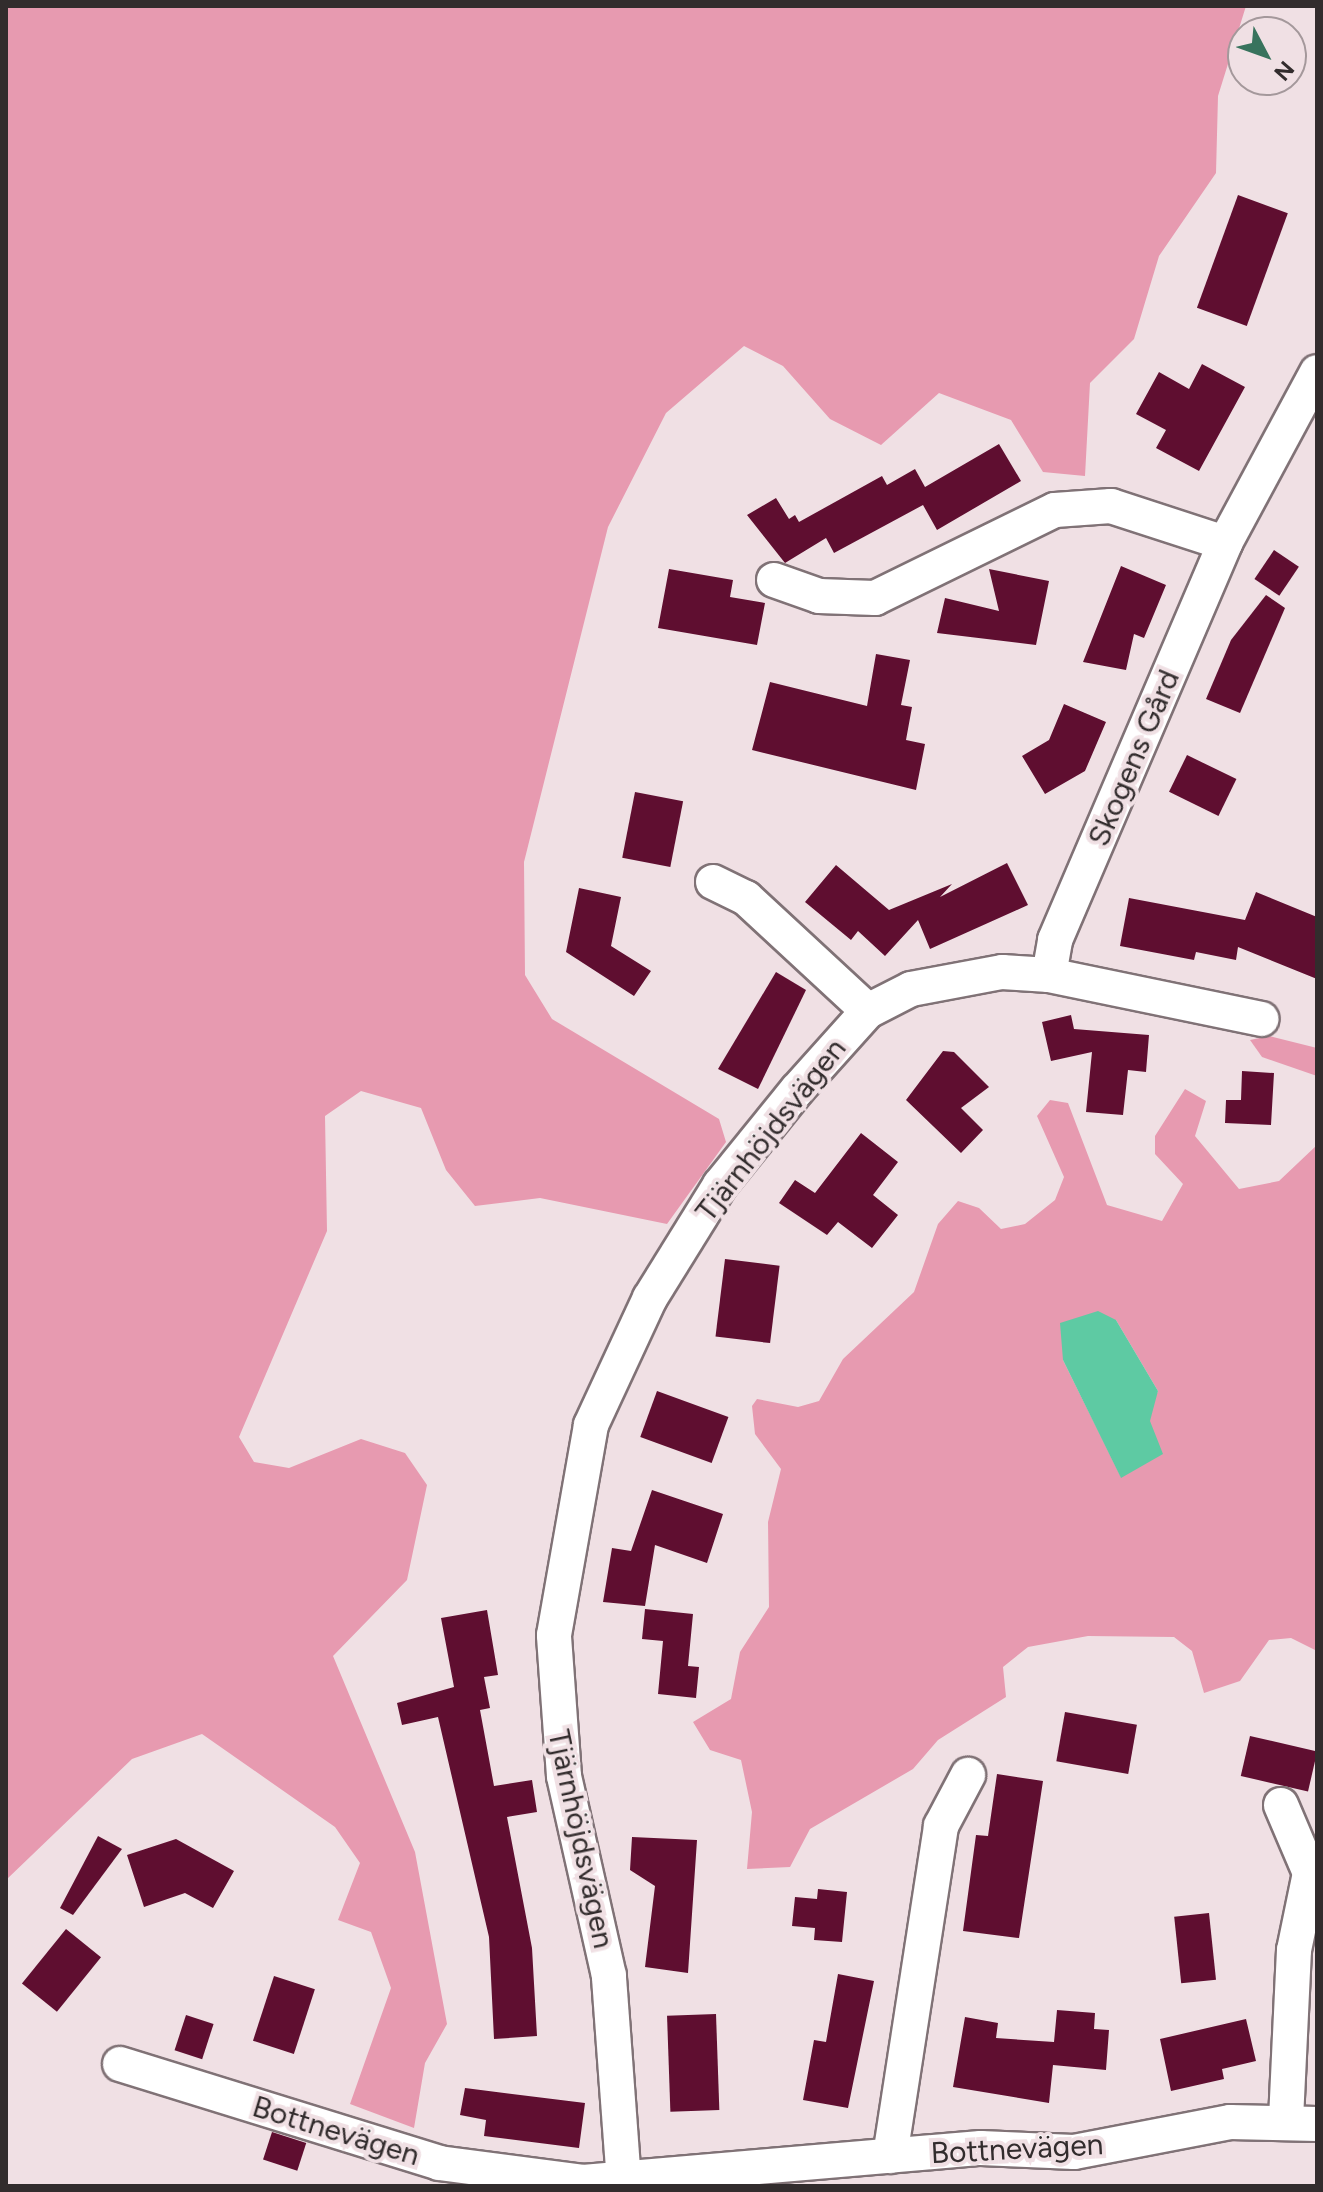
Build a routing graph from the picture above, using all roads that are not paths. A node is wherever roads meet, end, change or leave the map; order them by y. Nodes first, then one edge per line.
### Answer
1 (1317, 372) edge
2 (1225, 543) junction
3 (774, 580) dead end
4 (713, 882) dead end
5 (1049, 975) junction
6 (868, 1011) junction
7 (1261, 1019) dead end
8 (968, 1775) dead end
9 (1281, 1805) dead end
10 (120, 2064) dead end
11 (1302, 2122) edge
12 (890, 2156) junction
13 (624, 2182) junction

1 - 2 street, Skogens Gård
2 - 3 street
2 - 5 street, Skogens Gård
4 - 6 street, Tjärnhöjdsvägen
5 - 6 street, Tjärnhöjdsvägen
5 - 7 street, Tjärnhöjdsvägen
6 - 13 street, Tjärnhöjdsvägen
8 - 12 street, Bottnevägen
9 - 11 street, Bottnevägen
10 - 13 street, Bottnevägen
11 - 12 street, Bottnevägen
12 - 13 street, Bottnevägen

